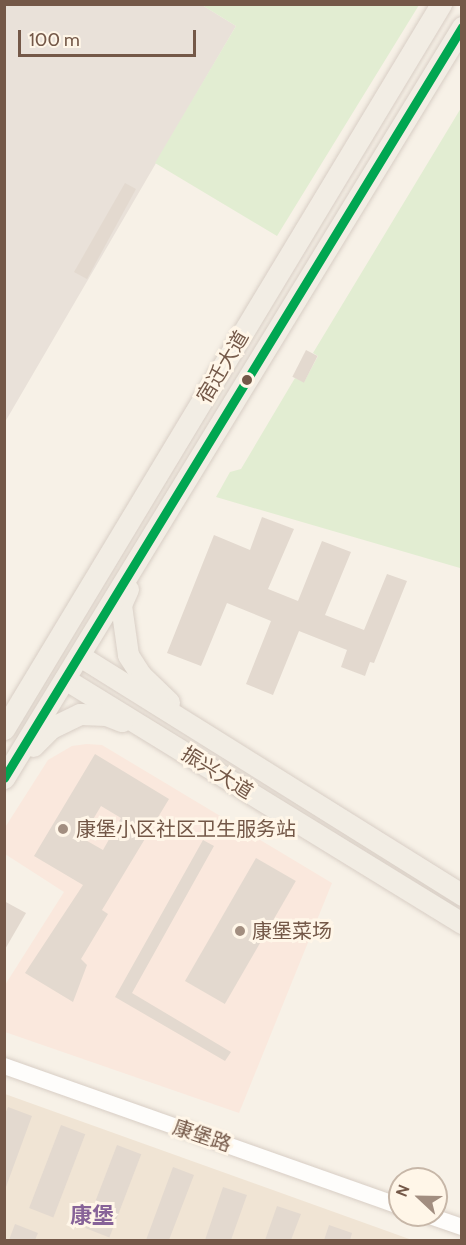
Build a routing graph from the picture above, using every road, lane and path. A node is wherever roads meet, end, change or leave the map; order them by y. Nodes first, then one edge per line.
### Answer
1 (441, 4) edge
2 (462, 27) edge
3 (149, 542) junction
4 (80, 656) junction
5 (65, 679) junction
6 (4, 729) edge
7 (212, 741) junction
8 (194, 759) junction
9 (4, 780) edge
10 (462, 895) edge
11 (462, 923) edge
12 (4, 1066) edge
13 (388, 1202) edge

1 - 6 main road, 宿迁大道
2 - 3 main road, 宿迁大道
3 - 4 main road, 宿迁大道
3 - 7 main road
4 - 5 main road, 宿迁大道
4 - 7 main road, 振兴大道
5 - 8 main road, 振兴大道
5 - 9 main road, 宿迁大道
7 - 10 main road, 振兴大道
8 - 9 main road
8 - 11 main road, 振兴大道
12 - 13 street, 康堡路

